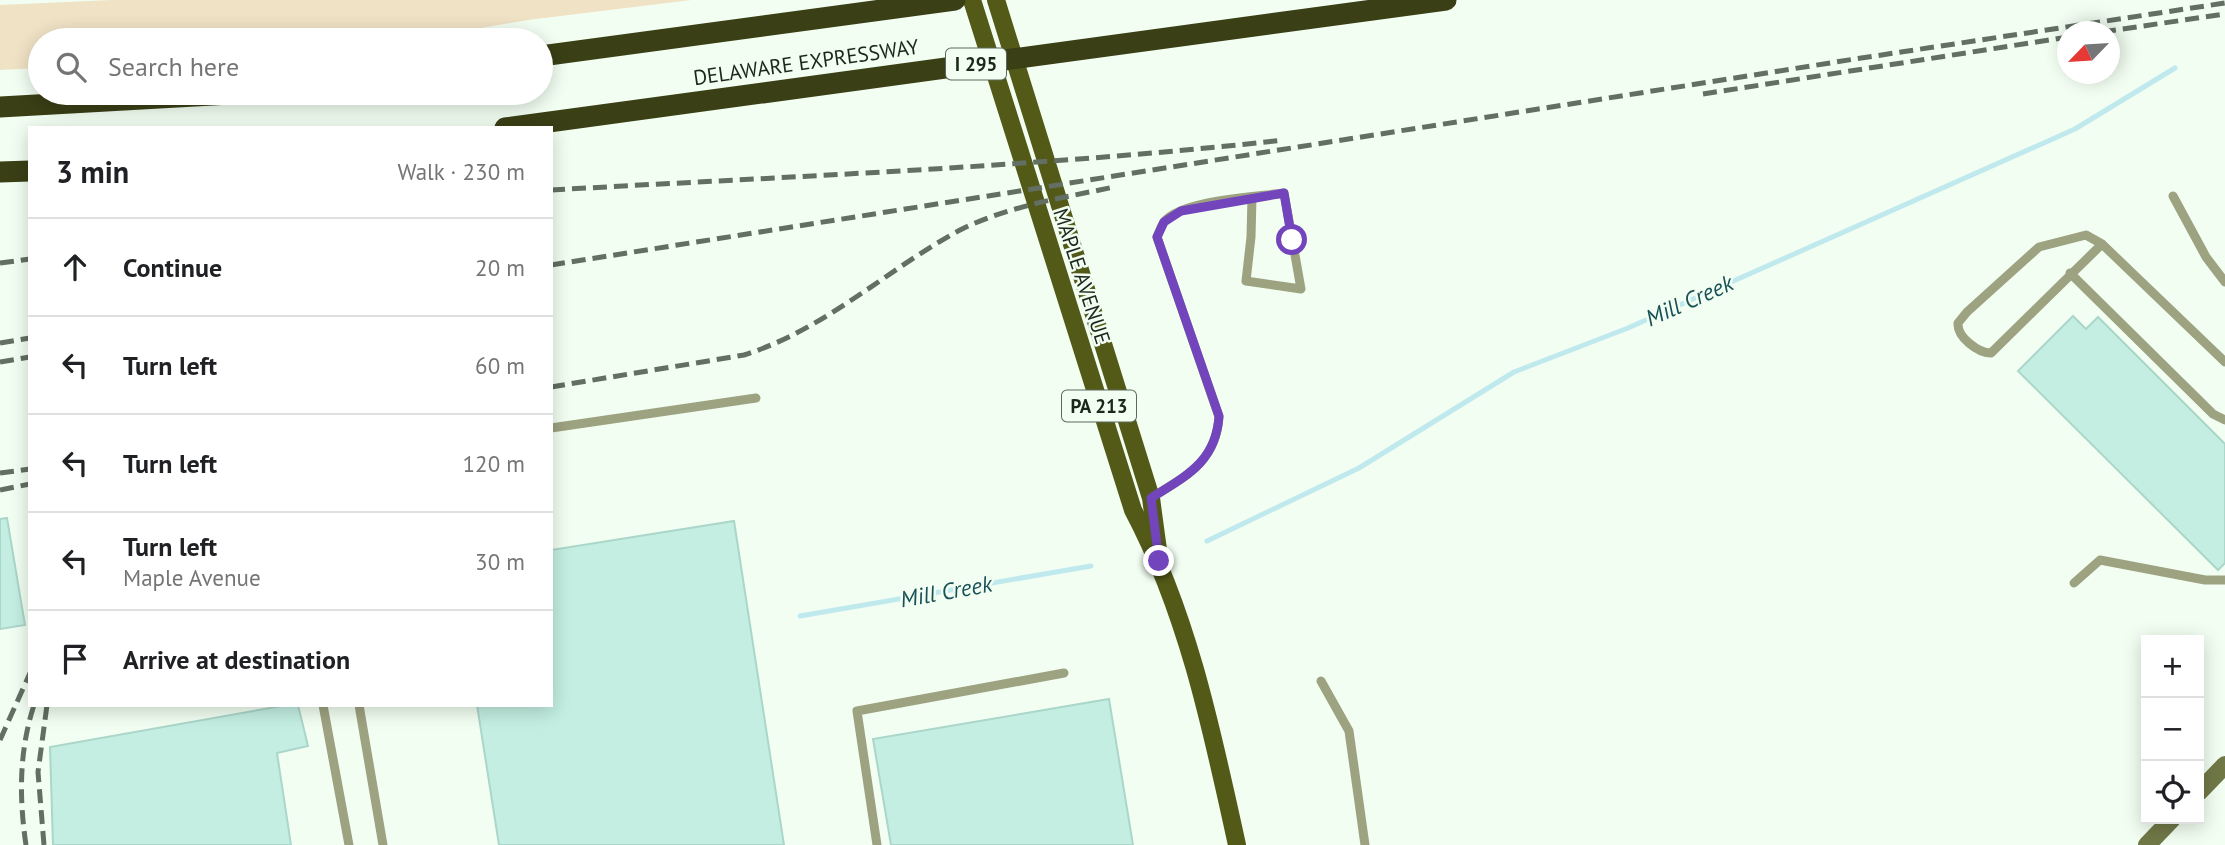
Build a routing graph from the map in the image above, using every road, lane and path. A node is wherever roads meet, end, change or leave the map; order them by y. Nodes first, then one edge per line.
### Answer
1 (955, 0) edge
2 (972, 0) edge
3 (996, 0) edge
4 (1446, 0) edge
5 (553, 54) edge
6 (47, 105) edge
7 (0, 107) edge
8 (520, 126) edge
9 (28, 171) edge
10 (0, 172) edge
11 (2173, 196) dead end
12 (1252, 197) junction
13 (2102, 244) junction
14 (2070, 273) junction
15 (2225, 282) edge
16 (2225, 362) edge
17 (757, 398) dead end
18 (2225, 420) edge
19 (553, 428) edge
20 (1151, 498) junction
21 (1159, 561) junction
22 (2225, 580) edge
23 (2074, 583) dead end
24 (1064, 673) dead end
25 (1321, 681) dead end
26 (323, 707) edge
27 (359, 707) edge
28 (2225, 765) edge
29 (2204, 787) edge
30 (2167, 824) edge
31 (349, 845) edge
32 (383, 845) edge
33 (877, 845) edge
34 (1237, 845) edge
35 (1365, 845) edge
36 (2147, 845) edge

1 - 5 highway, DELAWARE EXPRESSWAY
2 - 21 main road, MAPLE AVENUE / PA 213
3 - 20 main road, MAPLE AVENUE / PA 213
4 - 8 highway, DELAWARE EXPRESSWAY / I 295
6 - 7 highway
9 - 10 highway
11 - 15 lane
12 - 12 lane
12 - 20 lane
13 - 14 lane
13 - 14 lane
13 - 16 lane
14 - 18 lane
17 - 19 lane
20 - 21 main road, MAPLE AVENUE / PA 213
21 - 34 main road, MAPLE AVENUE / PA 213
22 - 23 lane
24 - 33 lane
25 - 35 lane
26 - 31 lane
27 - 32 lane
28 - 29 main road
30 - 36 main road

